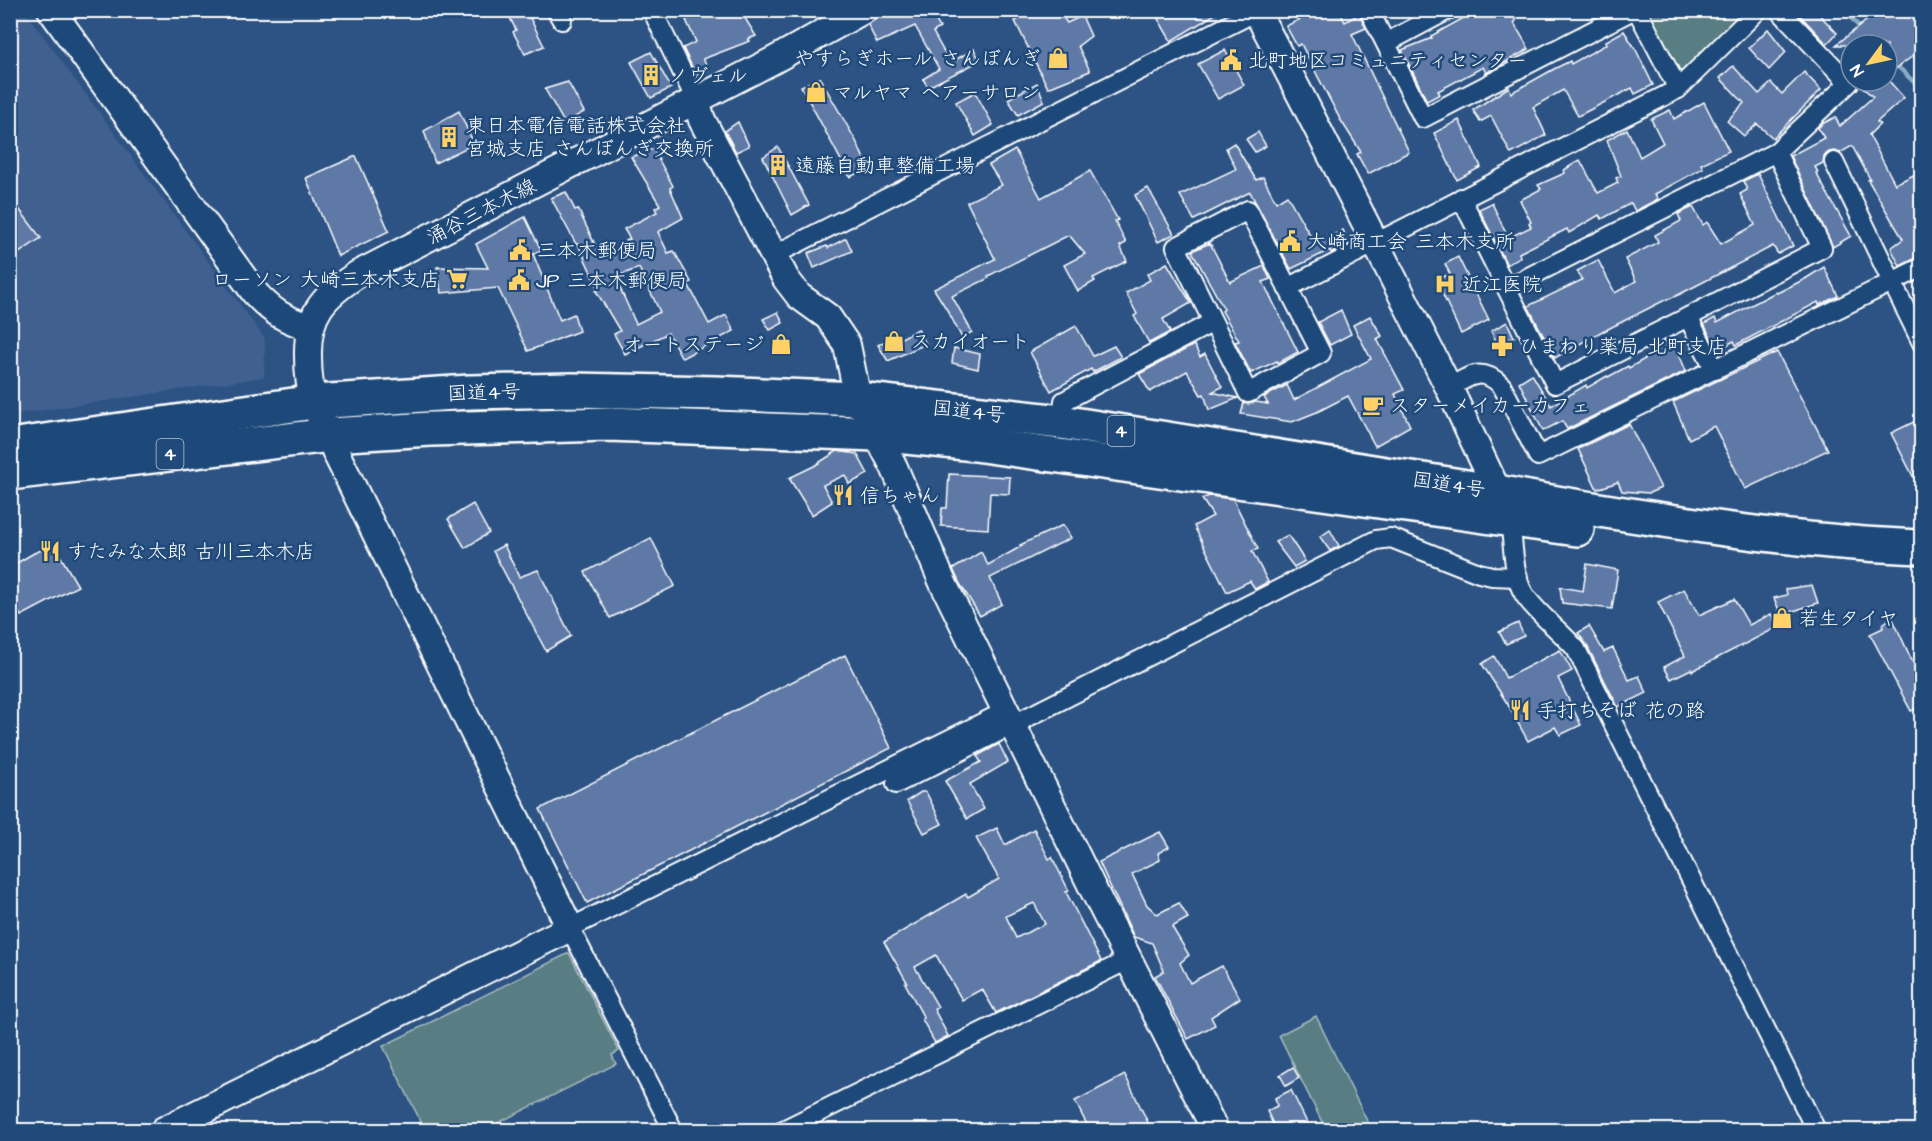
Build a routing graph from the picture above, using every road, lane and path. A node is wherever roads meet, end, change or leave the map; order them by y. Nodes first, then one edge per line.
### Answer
1 (51, 10) edge
2 (652, 10) edge
3 (864, 10) edge
4 (1369, 10) edge
5 (1448, 10) edge
6 (1633, 10) edge
7 (1638, 10) edge
8 (1758, 10) edge
9 (1779, 10) edge
10 (1257, 11) edge
11 (1386, 43) junction
12 (1678, 89) junction
13 (696, 100) junction
14 (1776, 152) junction
15 (1834, 162) dead end
16 (1461, 198) junction
17 (1376, 243) junction
18 (774, 255) junction
19 (1922, 267) edge
20 (1892, 282) junction
21 (1287, 288) junction
22 (1507, 288) junction
23 (1688, 317) junction
24 (1213, 322) junction
25 (309, 327) junction
26 (1922, 343) edge
27 (1715, 370) junction
28 (1449, 388) junction
29 (858, 399) junction
30 (314, 402) junction
31 (1061, 422) junction
32 (878, 434) junction
33 (330, 435) junction
34 (10, 446) edge
35 (10, 473) edge
36 (1504, 506) junction
37 (1922, 547) edge
38 (1922, 565) edge
39 (1518, 577) junction
40 (1010, 718) junction
41 (896, 784) dead end
42 (570, 928) junction
43 (1128, 960) junction
44 (165, 1131) edge
45 (673, 1131) edge
46 (783, 1131) edge
47 (1215, 1131) edge
48 (1816, 1131) edge

1 - 25 street
2 - 13 street
3 - 13 street, 涌谷三本木線
4 - 11 street
5 - 11 street
6 - 11 street
7 - 12 street
8 - 12 street
9 - 14 street
10 - 17 street
10 - 18 street
12 - 16 street
13 - 18 street
13 - 25 street, 涌谷三本木線
14 - 22 street
14 - 23 street
15 - 20 street
16 - 17 street
16 - 22 street
17 - 21 street
17 - 28 street
18 - 29 street
19 - 20 street
20 - 26 street
20 - 27 street
21 - 24 street
21 - 24 street
22 - 23 street
23 - 27 street
24 - 31 street
25 - 30 street
27 - 28 street
28 - 36 street
29 - 30 highway, 国道4号 / 4
29 - 31 highway, 国道4号 / 4
29 - 32 street
30 - 33 street
30 - 34 highway, 国道4号 / 4
31 - 36 highway, 国道4号 / 4
32 - 33 highway, 国道4号 / 4
32 - 36 highway, 国道4号 / 4
32 - 40 street
33 - 35 highway, 国道4号 / 4
33 - 42 street
36 - 37 highway, 国道4号 / 4
36 - 38 highway, 国道4号 / 4
36 - 39 street
39 - 40 street
39 - 48 street
40 - 41 street
40 - 42 street
40 - 43 street
42 - 44 street
42 - 45 street
43 - 46 street
43 - 47 street

